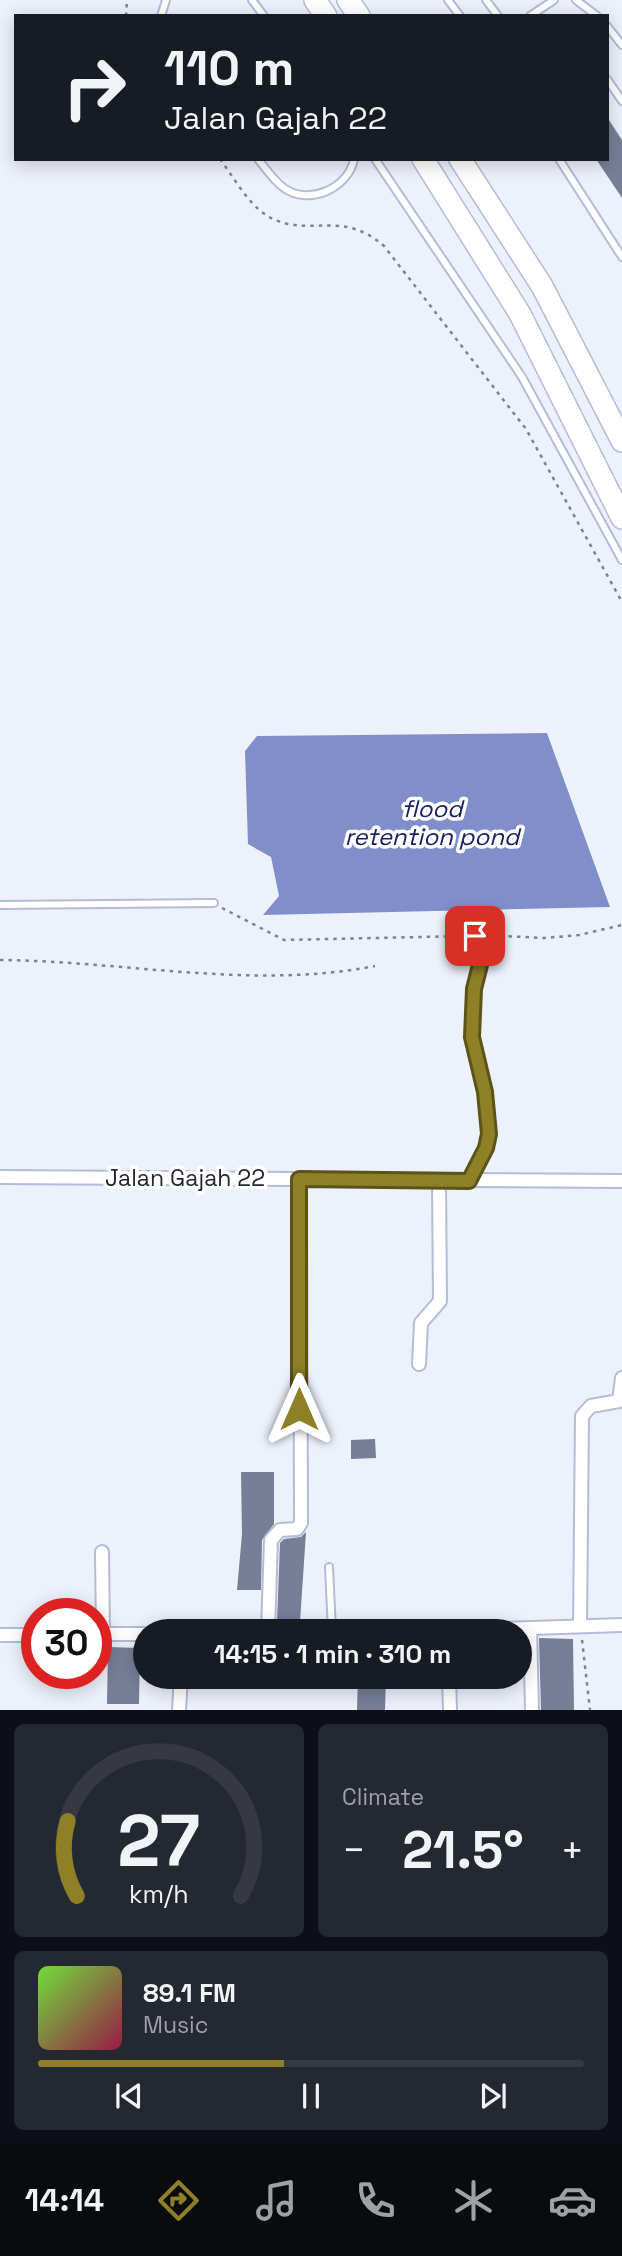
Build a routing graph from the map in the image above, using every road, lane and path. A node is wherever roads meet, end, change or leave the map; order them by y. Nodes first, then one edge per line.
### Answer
1 (447, 0) edge
2 (554, 0) edge
3 (576, 0) edge
4 (458, 14) edge
5 (533, 14) edge
6 (594, 14) edge
7 (609, 31) edge
8 (622, 45) edge
9 (609, 82) edge
10 (622, 101) edge
11 (222, 161) edge
12 (260, 161) edge
13 (353, 161) edge
14 (376, 161) edge
15 (424, 161) edge
16 (461, 161) edge
17 (560, 161) edge
18 (622, 257) edge
19 (622, 442) edge
20 (622, 518) edge
21 (622, 560) edge
22 (622, 602) edge
23 (214, 903) joint
24 (0, 905) edge
25 (622, 925) edge
26 (475, 936) junction
27 (0, 960) edge
28 (376, 966) dead end
29 (0, 1177) edge
30 (299, 1179) junction
31 (481, 1181) junction
32 (622, 1181) edge
33 (439, 1182) junction
34 (419, 1364) dead end
35 (622, 1378) edge
36 (102, 1552) dead end
37 (329, 1567) dead end
38 (101, 1598) edge
39 (268, 1619) edge
40 (331, 1619) edge
41 (622, 1625) edge
42 (580, 1626) junction
43 (532, 1628) edge
44 (112, 1634) edge
45 (133, 1634) edge
46 (0, 1635) edge
47 (21, 1635) edge
48 (180, 1689) edge
49 (449, 1689) edge
50 (531, 1689) edge
51 (179, 1710) edge
52 (450, 1710) edge
53 (532, 1710) edge
54 (590, 1710) edge

1 - 4 lane
2 - 5 lane
3 - 6 lane
7 - 8 lane
9 - 10 lane
11 - 22 path
12 - 13 lane
14 - 21 lane
15 - 20 highway
16 - 19 highway
17 - 18 lane
23 - 24 lane
23 - 26 path
25 - 26 path
26 - 31 lane
27 - 28 path
29 - 30 street, Jalan Gajah 22
30 - 33 street, Jalan Gajah 22
30 - 39 street
31 - 32 street, Jalan Gajah 22
31 - 33 street, Jalan Gajah 22
33 - 34 street
35 - 42 street
36 - 38 street
37 - 40 lane
41 - 42 street
42 - 43 street
42 - 54 path
44 - 45 street
46 - 47 street
48 - 51 street
49 - 52 street
50 - 53 street

